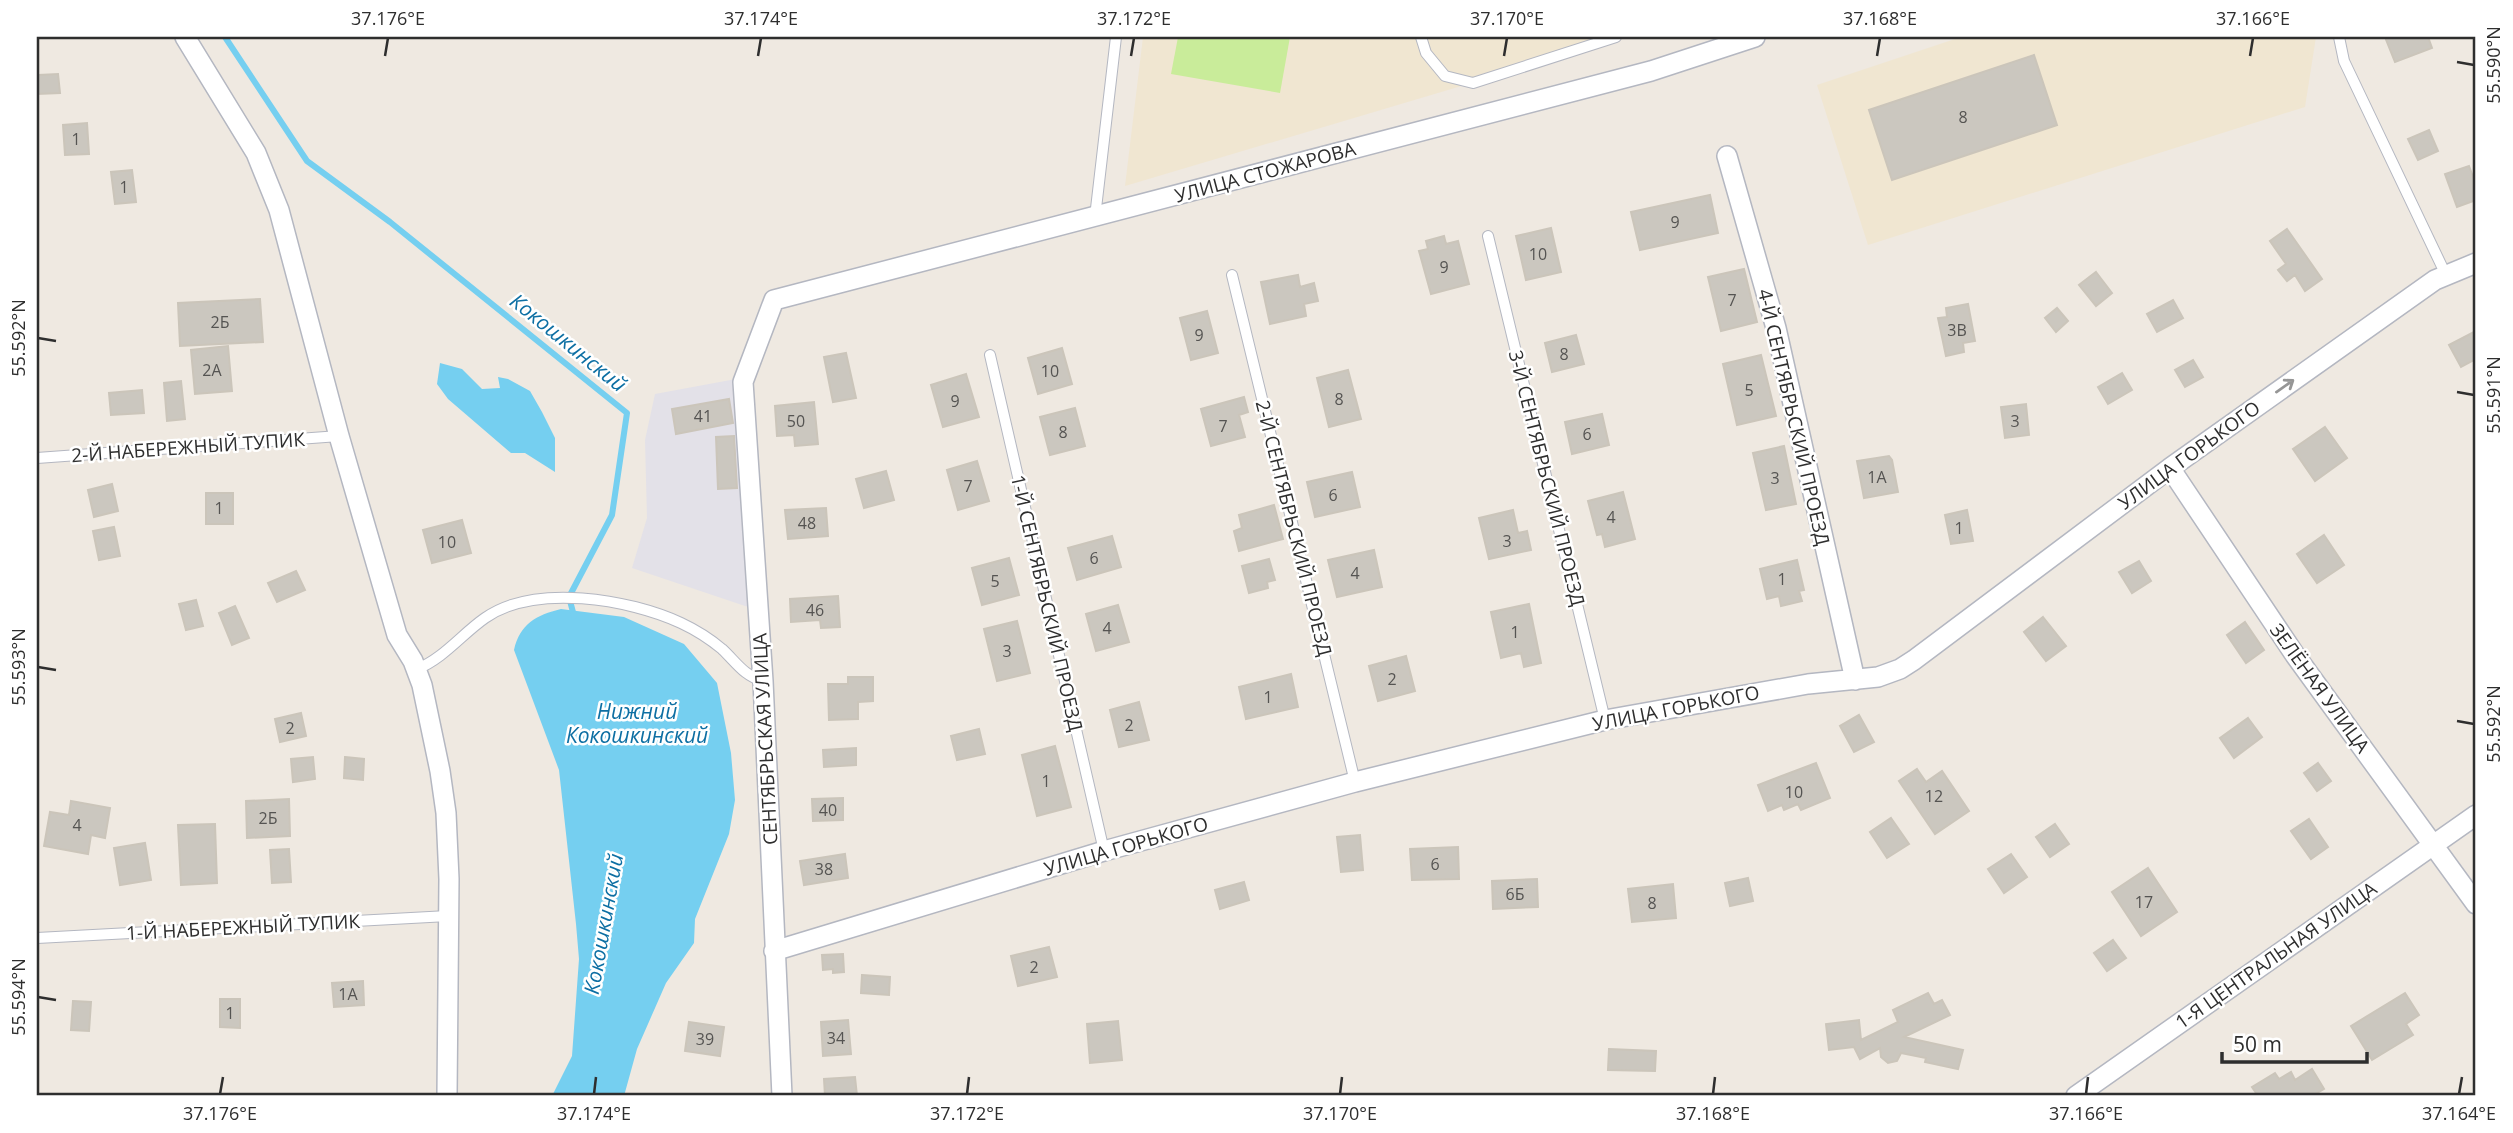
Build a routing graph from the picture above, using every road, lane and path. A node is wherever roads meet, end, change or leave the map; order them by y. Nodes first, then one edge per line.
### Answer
1 (185, 37) edge
2 (1116, 37) edge
3 (1421, 37) edge
4 (1616, 37) edge
5 (1755, 37) edge
6 (2339, 37) edge
7 (1727, 156) dead end
8 (1095, 217) junction
9 (1488, 236) dead end
10 (2476, 263) edge
11 (1232, 275) dead end
12 (2446, 275) junction
13 (990, 355) dead end
14 (743, 382) joint
15 (339, 436) junction
16 (37, 458) edge
17 (2170, 468) junction
18 (417, 669) junction
19 (1855, 680) junction
20 (763, 681) junction
21 (1605, 720) junction
22 (1355, 782) junction
23 (2476, 815) edge
24 (2434, 844) junction
25 (1104, 851) junction
26 (2476, 904) edge
27 (448, 916) junction
28 (37, 938) edge
29 (774, 951) junction
30 (447, 1096) edge
31 (782, 1096) edge
32 (2076, 1096) edge

1 - 15 street
2 - 8 lane
3 - 4 lane
5 - 8 street, УЛИЦА СТОЖАРОВА
6 - 12 lane
7 - 19 street, 4-Й СЕНТЯБРЬСКИЙ ПРОЕЗД
8 - 14 street, УЛИЦА СТОЖАРОВА
9 - 21 lane, 3-Й СЕНТЯБРЬСКИЙ ПРОЕЗД
10 - 12 street, УЛИЦА ГОРЬКОГО
11 - 22 lane, 2-Й СЕНТЯБРЬСКИЙ ПРОЕЗД
17 -> 12 street, УЛИЦА ГОРЬКОГО
13 - 25 lane, 1-Й СЕНТЯБРЬСКИЙ ПРОЕЗД
14 - 20 street, СЕНТЯБРЬСКАЯ УЛИЦА
15 - 16 lane, 2-Й НАБЕРЕЖНЫЙ ТУПИК
15 - 18 street
17 - 19 street, УЛИЦА ГОРЬКОГО
17 - 24 street, ЗЕЛЁНАЯ УЛИЦА
18 - 20 lane
18 - 27 street
19 - 21 street, УЛИЦА ГОРЬКОГО
20 - 29 street, СЕНТЯБРЬСКАЯ УЛИЦА
21 - 22 street, УЛИЦА ГОРЬКОГО
22 - 25 street, УЛИЦА ГОРЬКОГО
23 - 24 street, 1-Я ЦЕНТРАЛЬНАЯ УЛИЦА
24 - 26 street, ЗЕЛЁНАЯ УЛИЦА
24 - 32 street, 1-Я ЦЕНТРАЛЬНАЯ УЛИЦА
25 - 29 street, УЛИЦА ГОРЬКОГО
27 - 28 lane, 1-Й НАБЕРЕЖНЫЙ ТУПИК
27 - 30 street
29 - 31 street, СЕНТЯБРЬСКАЯ УЛИЦА

